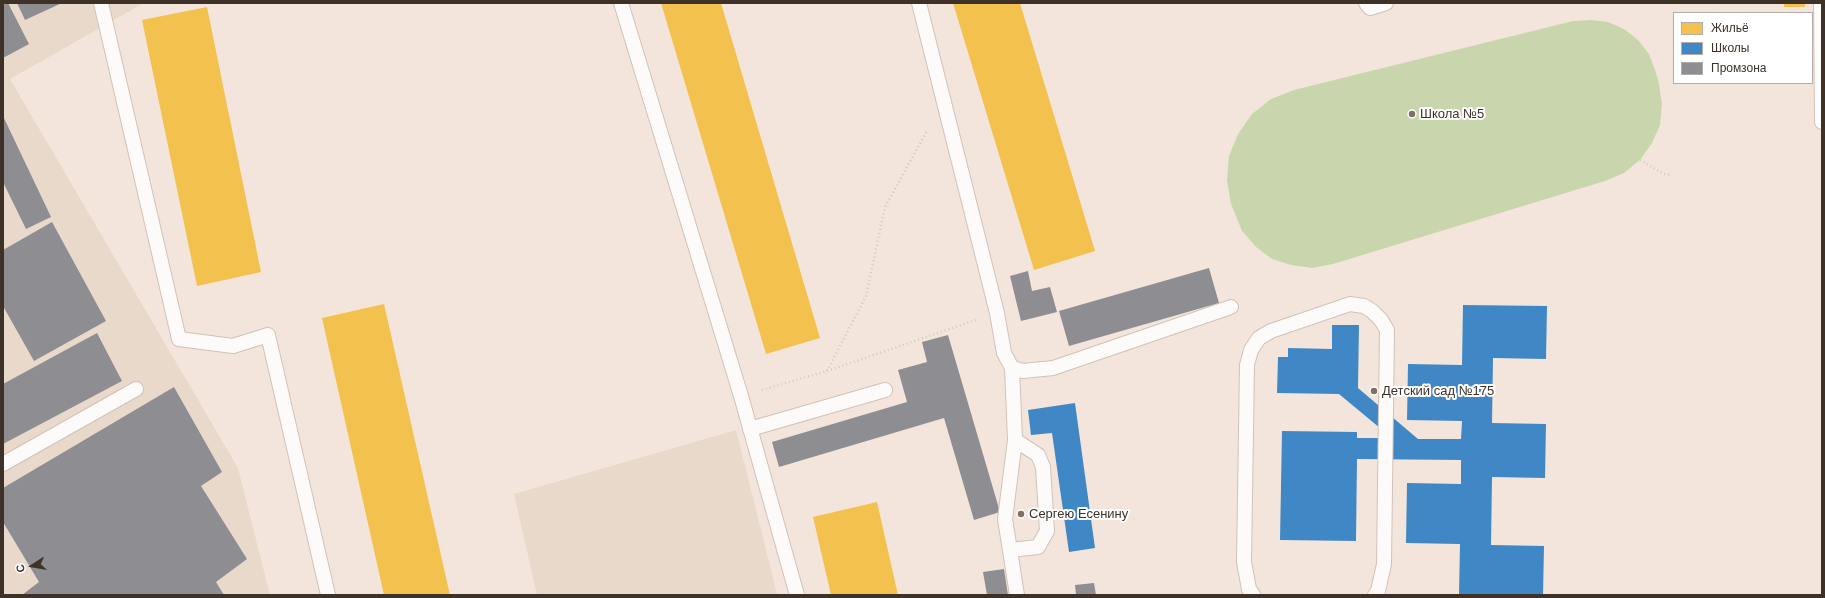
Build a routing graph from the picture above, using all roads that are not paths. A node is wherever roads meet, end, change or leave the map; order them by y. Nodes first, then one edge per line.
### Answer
1 (101, 3) edge
2 (622, 3) edge
3 (919, 3) edge
4 (1366, 3) edge
5 (1386, 3) edge
6 (1821, 3) edge
7 (1822, 122) edge
8 (1231, 307) dead end
9 (1012, 368) junction
10 (136, 389) dead end
11 (885, 390) dead end
12 (750, 429) junction
13 (1015, 440) junction
14 (3, 464) edge
15 (1010, 550) junction
16 (328, 595) edge
17 (797, 595) edge
18 (1017, 595) edge
19 (1253, 595) edge
20 (1375, 595) edge

1 - 16 lane
2 - 12 lane
3 - 9 lane
4 - 5 lane
6 - 7 lane
8 - 9 lane
9 - 13 lane
10 - 14 lane
11 - 12 lane
12 - 17 lane
13 - 15 lane
13 - 15 lane
15 - 18 lane
19 - 20 lane

